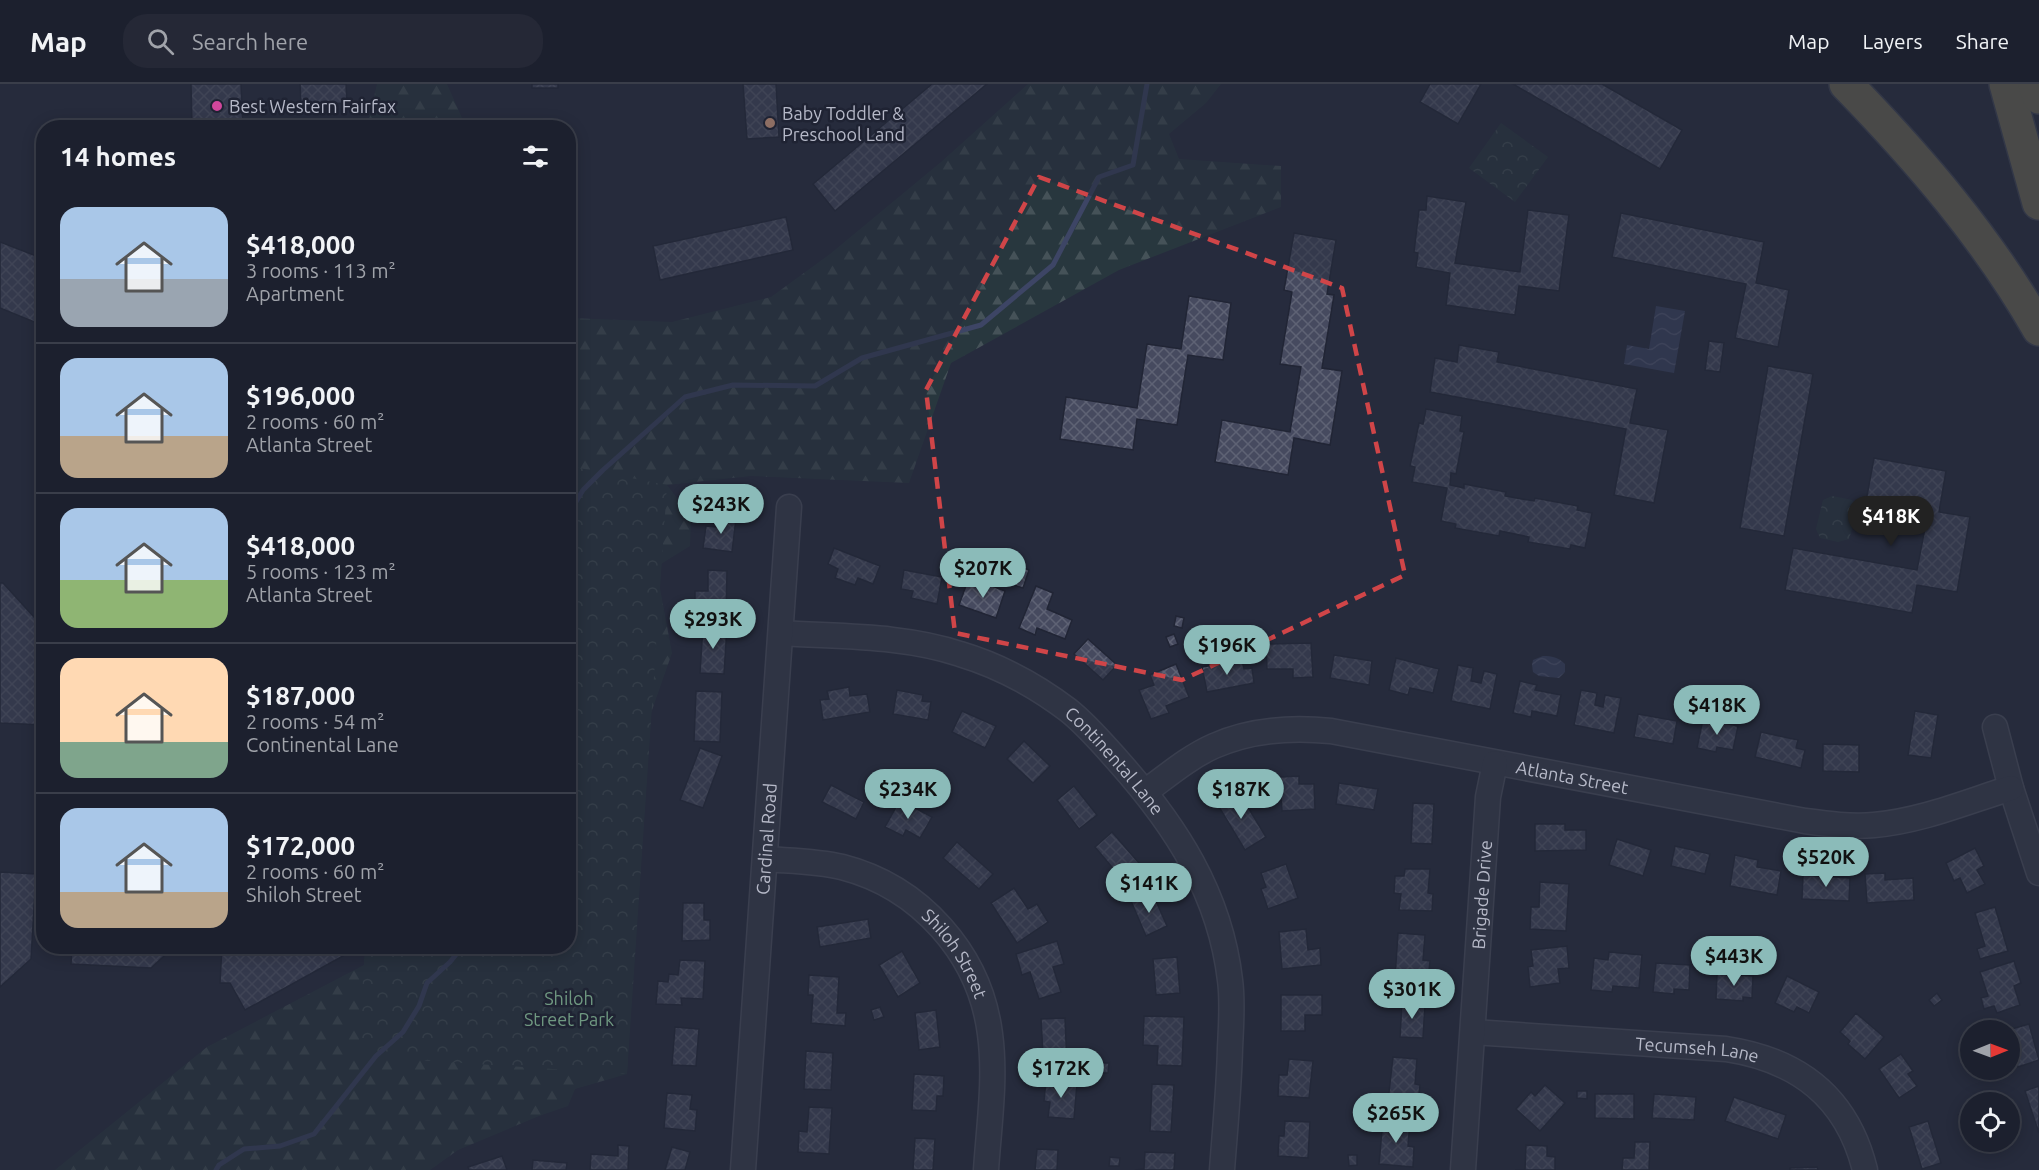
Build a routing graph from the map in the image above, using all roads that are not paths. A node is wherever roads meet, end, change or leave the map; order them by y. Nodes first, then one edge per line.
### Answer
1 (1846, 84) edge
2 (2006, 84) edge
3 (2035, 84) edge
4 (2039, 97) edge
5 (2039, 203) edge
6 (2039, 329) edge
7 (789, 507) dead end
8 (781, 633) junction
9 (1995, 727) dead end
10 (1495, 763) junction
11 (2011, 788) junction
12 (1145, 792) junction
13 (765, 860) junction
14 (2039, 873) edge
15 (1473, 1032) junction
16 (743, 1170) edge
17 (986, 1170) edge
18 (1222, 1170) edge
19 (1463, 1170) edge
20 (1865, 1170) edge

1 - 6 highway
2 - 5 highway
3 - 4 highway
7 - 8 street, Cardinal Road
8 - 12 street, Continental Lane
8 - 13 street, Cardinal Road
9 - 11 street
10 - 11 street, Atlanta Street
10 - 12 street, Atlanta Street
10 - 15 street, Brigade Drive
11 - 14 street
12 - 18 street, Continental Lane
13 - 16 street, Cardinal Road
13 - 17 street, Shiloh Street
15 - 19 street, Brigade Drive
15 - 20 street, Tecumseh Lane

